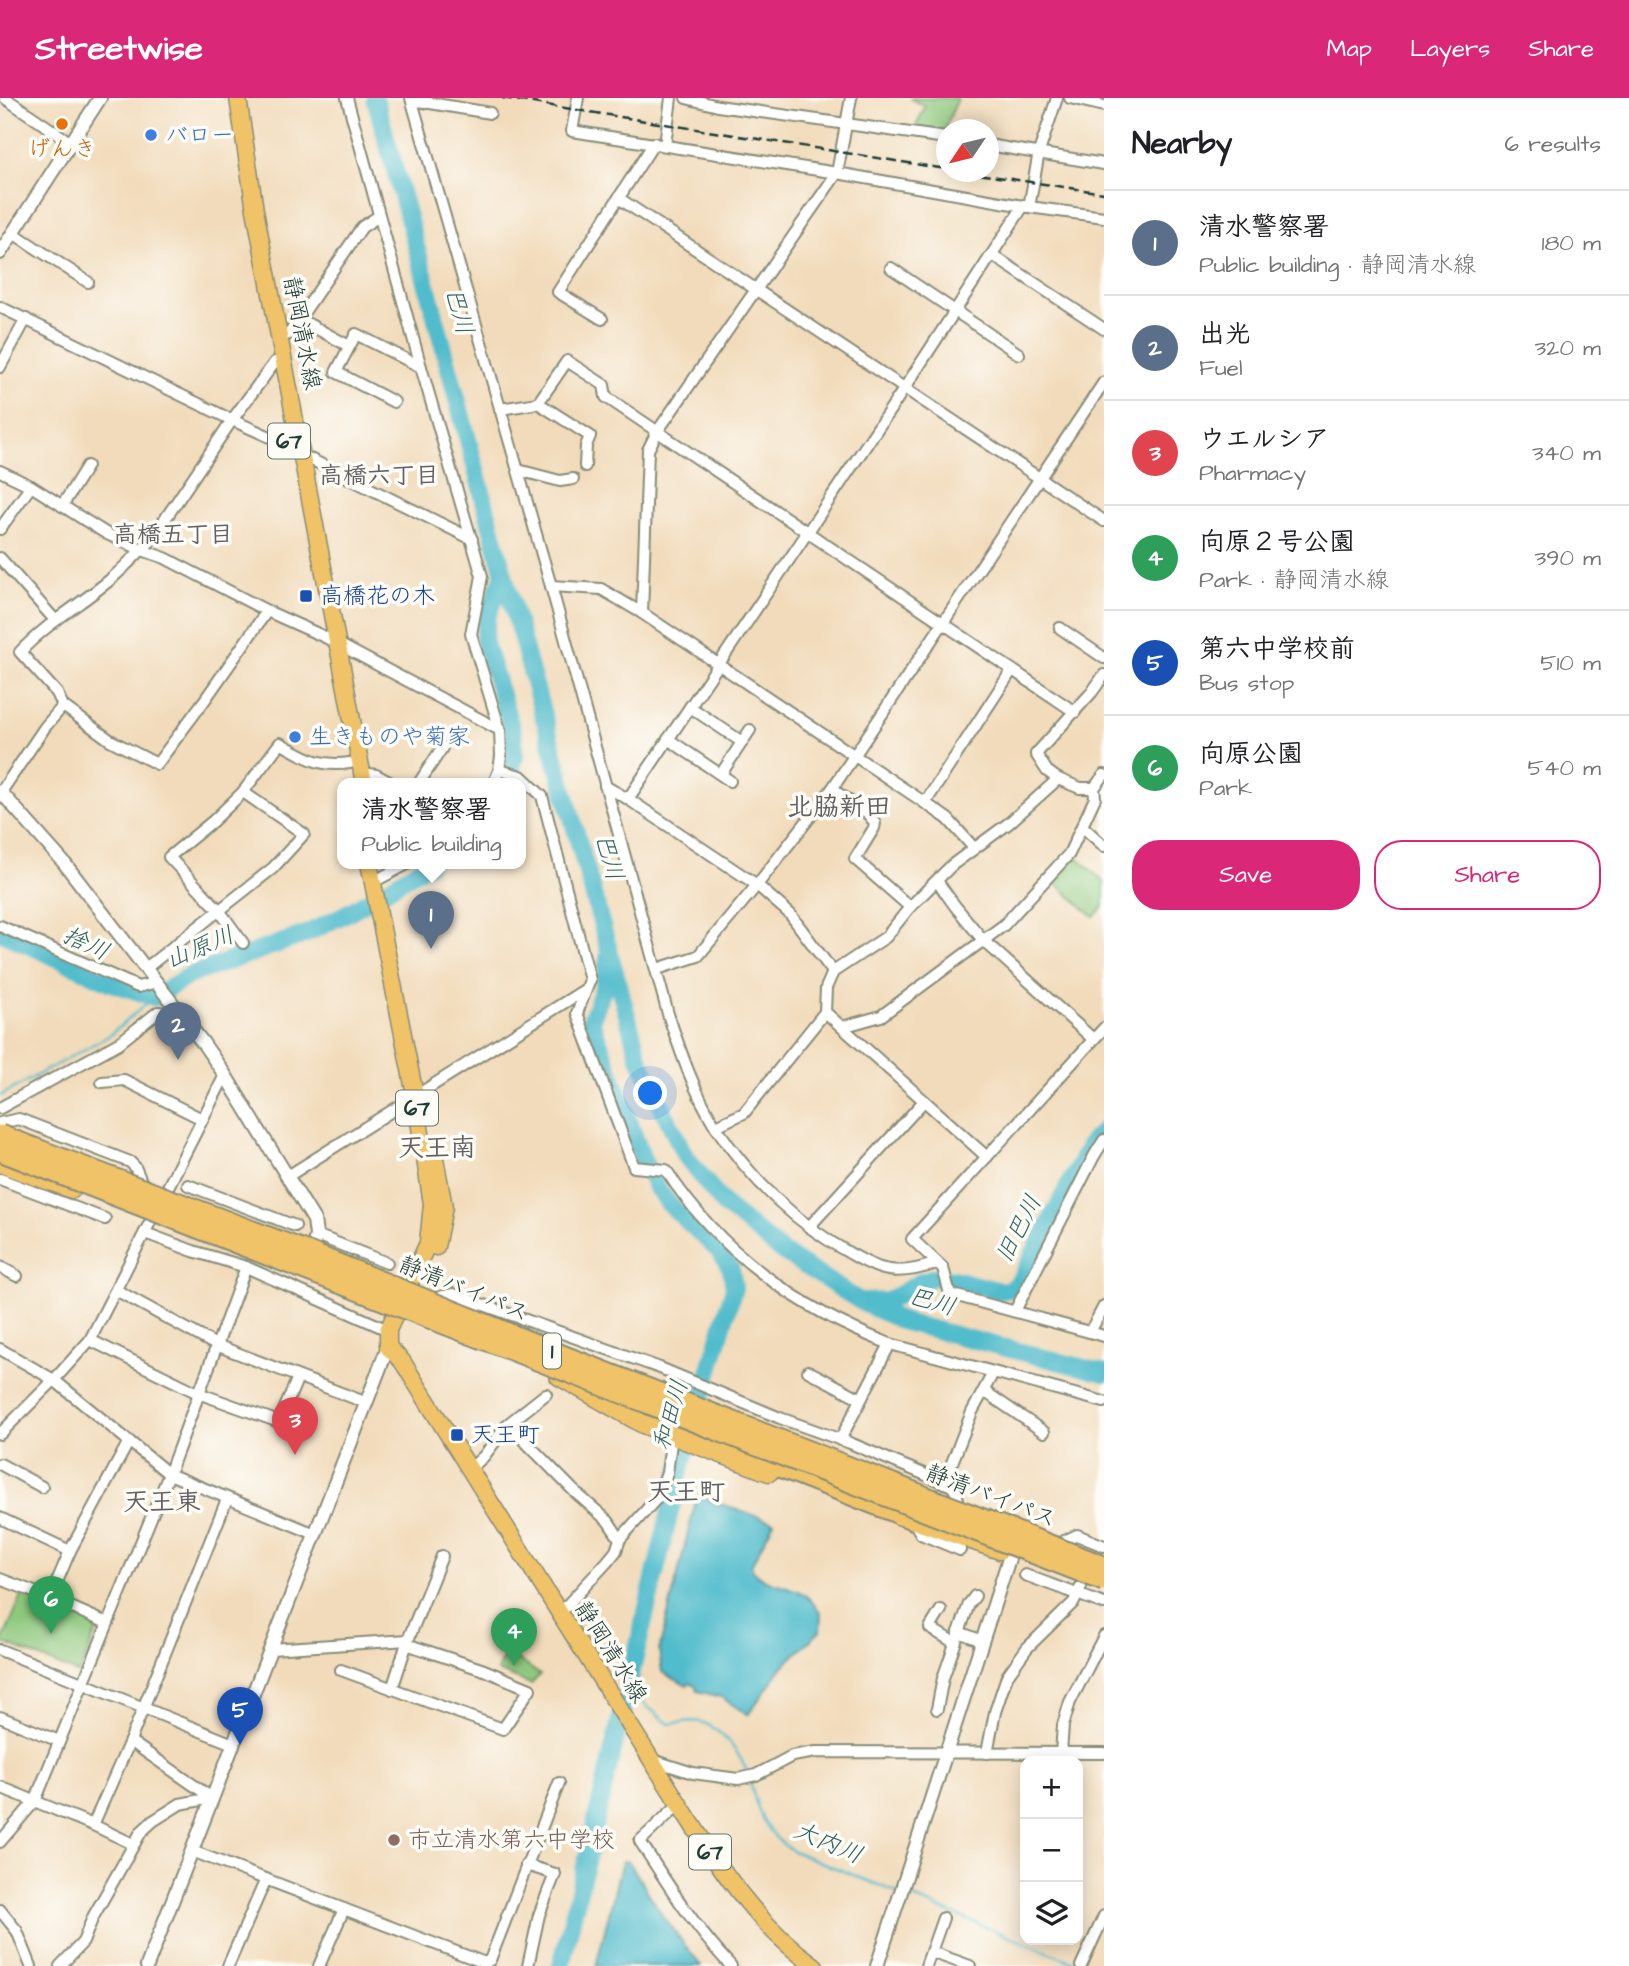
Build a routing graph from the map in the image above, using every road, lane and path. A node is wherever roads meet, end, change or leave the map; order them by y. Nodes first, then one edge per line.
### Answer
1 (100, 98) edge
2 (229, 98) edge
3 (238, 98) edge
4 (347, 98) edge
5 (578, 98) edge
6 (671, 98) edge
7 (686, 98) edge
8 (851, 98) edge
9 (1057, 98) edge
10 (1070, 98) edge
11 (412, 99) edge
12 (11, 100) edge
13 (1104, 106) edge
14 (490, 113) dead end
15 (847, 123) junction
16 (936, 136) edge
17 (71, 143) junction
18 (659, 144) junction
19 (999, 146) edge
20 (1039, 152) junction
21 (1104, 164) edge
22 (837, 173) junction
23 (620, 199) junction
24 (1027, 206) junction
25 (379, 216) junction
26 (1104, 217) edge
27 (13, 233) junction
28 (0, 253) edge
29 (992, 255) junction
30 (891, 268) dead end
31 (88, 282) dead end
32 (755, 289) junction
33 (0, 307) edge
34 (955, 311) junction
35 (26, 319) junction
36 (299, 319) junction
37 (601, 319) dead end
38 (1104, 329) edge
39 (279, 337) junction
40 (349, 346) junction
41 (1019, 354) dead end
42 (275, 362) junction
43 (0, 367) edge
44 (421, 367) junction
45 (1104, 382) edge
46 (904, 389) junction
47 (394, 402) dead end
48 (538, 403) junction
49 (500, 409) junction
50 (232, 420) junction
51 (657, 432) junction
52 (296, 451) junction
53 (86, 466) dead end
54 (585, 466) dead end
55 (518, 470) junction
56 (0, 471) edge
57 (573, 479) dead end
58 (1040, 479) junction
59 (31, 486) junction
60 (62, 506) junction
61 (1104, 521) edge
62 (0, 529) edge
63 (806, 532) junction
64 (472, 539) junction
65 (142, 550) junction
66 (0, 558) edge
67 (551, 586) junction
68 (267, 611) junction
69 (642, 613) junction
70 (55, 620) junction
71 (942, 623) junction
72 (1060, 628) dead end
73 (332, 640) junction
74 (1104, 658) edge
75 (719, 665) junction
76 (1012, 670) junction
77 (1104, 675) edge
78 (63, 706) junction
79 (690, 707) junction
80 (1075, 712) junction
81 (500, 730) junction
82 (750, 730) dead end
83 (668, 739) junction
84 (742, 742) junction
85 (442, 748) dead end
86 (854, 757) junction
87 (499, 770) junction
88 (1104, 775) edge
89 (358, 776) edge
90 (382, 778) edge
91 (422, 778) edge
92 (496, 778) edge
93 (523, 778) edge
94 (1058, 779) junction
95 (526, 781) edge
96 (605, 786) junction
97 (1094, 788) junction
98 (832, 789) junction
99 (243, 792) junction
100 (1, 793) edge
101 (628, 799) junction
102 (925, 803) junction
103 (1082, 826) junction
104 (1104, 846) edge
105 (974, 848) junction
106 (378, 875) edge
107 (937, 881) junction
108 (757, 885) junction
109 (910, 907) junction
110 (219, 911) junction
111 (0, 926) edge
112 (983, 940) junction
113 (243, 943) dead end
114 (146, 968) junction
115 (657, 969) junction
116 (833, 972) junction
117 (158, 984) junction
118 (586, 989) junction
119 (176, 1008) junction
120 (825, 1012) junction
121 (842, 1027) junction
122 (1104, 1028) edge
123 (1093, 1040) junction
124 (225, 1075) junction
125 (102, 1082) dead end
126 (419, 1092) junction
127 (924, 1101) junction
128 (0, 1108) edge
129 (202, 1119) junction
130 (0, 1123) edge
131 (716, 1126) junction
132 (0, 1129) edge
133 (0, 1135) edge
134 (1104, 1140) edge
135 (0, 1151) edge
136 (987, 1157) junction
137 (0, 1163) edge
138 (288, 1176) junction
139 (0, 1179) edge
140 (188, 1185) dead end
141 (208, 1192) junction
142 (181, 1209) junction
143 (152, 1212) junction
144 (105, 1219) dead end
145 (295, 1226) dead end
146 (809, 1227) junction
147 (316, 1235) junction
148 (310, 1261) junction
149 (387, 1262) dead end
150 (940, 1266) junction
151 (0, 1267) edge
152 (246, 1267) junction
153 (17, 1276) dead end
154 (116, 1290) junction
155 (409, 1304) junction
156 (1104, 1306) edge
157 (1014, 1311) junction
158 (388, 1330) junction
159 (1090, 1332) junction
160 (1104, 1336) edge
161 (90, 1340) junction
162 (890, 1344) junction
163 (216, 1345) junction
164 (388, 1347) junction
165 (0, 1349) edge
166 (808, 1371) dead end
167 (993, 1373) junction
168 (298, 1377) junction
169 (54, 1380) junction
170 (984, 1391) junction
171 (198, 1393) junction
172 (546, 1394) dead end
173 (861, 1399) junction
174 (1104, 1402) edge
175 (367, 1403) junction
176 (508, 1424) junction
177 (1044, 1432) dead end
178 (0, 1434) edge
179 (672, 1435) junction
180 (840, 1440) junction
181 (129, 1441) junction
182 (0, 1464) edge
183 (872, 1466) junction
184 (470, 1469) junction
185 (169, 1474) junction
186 (944, 1483) junction
187 (42, 1487) dead end
188 (227, 1499) junction
189 (958, 1500) junction
190 (0, 1518) edge
191 (912, 1518) junction
192 (1020, 1524) junction
193 (315, 1534) junction
194 (620, 1539) junction
195 (1064, 1541) junction
196 (1104, 1546) edge
197 (960, 1550) dead end
198 (70, 1551) junction
199 (1010, 1554) junction
200 (442, 1556) dead end
201 (1104, 1557) edge
202 (1104, 1566) edge
203 (1025, 1575) dead end
204 (0, 1579) edge
205 (1104, 1581) edge
206 (1081, 1588) junction
207 (1104, 1590) edge
208 (975, 1596) dead end
209 (50, 1598) junction
210 (1104, 1604) edge
211 (941, 1610) dead end
212 (560, 1613) junction
213 (107, 1623) junction
214 (1104, 1636) edge
215 (957, 1637) junction
216 (407, 1642) junction
217 (982, 1642) junction
218 (271, 1649) junction
219 (0, 1650) edge
220 (341, 1670) dead end
221 (83, 1684) junction
222 (392, 1689) junction
223 (143, 1707) junction
224 (937, 1709) dead end
225 (0, 1717) edge
226 (59, 1741) junction
227 (130, 1741) junction
228 (233, 1744) junction
229 (946, 1752) junction
230 (987, 1753) junction
231 (1061, 1753) junction
232 (1104, 1753) edge
233 (652, 1760) junction
234 (559, 1783) dead end
235 (0, 1787) edge
236 (212, 1798) junction
237 (35, 1801) junction
238 (678, 1804) junction
239 (93, 1825) junction
240 (0, 1842) edge
241 (133, 1844) junction
242 (192, 1851) junction
243 (526, 1865) junction
244 (266, 1880) junction
245 (344, 1909) junction
246 (0, 1910) edge
247 (1104, 1916) edge
248 (943, 1918) dead end
249 (931, 1952) junction
250 (484, 1964) edge
251 (1084, 1965) edge
252 (32, 1966) edge
253 (60, 1966) edge
254 (147, 1966) edge
255 (228, 1966) edge
256 (319, 1966) edge
257 (528, 1966) edge
258 (731, 1966) edge
259 (815, 1966) edge
260 (877, 1966) edge
261 (926, 1966) edge
262 (970, 1966) edge

1 - 17 street
2 - 42 main road, 静岡清水線 / 67
3 - 39 main road, 静岡清水線 / 67
4 - 25 street
5 - 18 street
6 - 18 street
7 - 15 street
8 - 15 street
9 - 20 street
10 - 13 street
11 - 14 street
11 - 49 street
12 - 17 street
15 - 16 street
15 - 22 street
17 - 27 street
18 - 22 street
18 - 23 street
19 - 20 street
20 - 21 street
20 - 24 street
22 - 24 street
22 - 32 street
23 - 32 street
23 - 37 street
24 - 26 street
24 - 29 street
25 - 36 street
25 - 44 street
27 - 28 street
27 - 31 street
29 - 34 street
29 - 38 street
30 - 34 street
32 - 46 street
32 - 51 street
33 - 35 street
34 - 41 street
34 - 46 street
35 - 43 street
35 - 50 street
36 - 39 street
36 - 40 street
39 - 52 main road, 静岡清水線 / 67
40 - 44 street
40 - 47 street
42 - 50 street
42 - 52 main road, 静岡清水線 / 67
44 - 64 street
45 - 58 street
46 - 58 street
46 - 63 street
48 - 49 street
48 - 51 street
48 - 54 street
49 - 55 street
50 - 52 street
50 - 65 street
51 - 63 street
51 - 69 street
52 - 64 street
52 - 73 main road, 静岡清水線 / 67
53 - 60 street
55 - 57 street
55 - 67 street
56 - 59 street
58 - 61 street
58 - 71 street
59 - 60 street
59 - 62 street
60 - 65 street
63 - 71 street
63 - 75 street
64 - 81 street
65 - 68 street
65 - 70 street
66 - 70 street
67 - 69 street
67 - 96 street
68 - 73 street
68 - 78 street
69 - 75 street
70 - 78 street
71 - 76 street
71 - 86 street
72 - 74 street
73 - 81 street
73 - 89 main road, 静岡清水線 / 67
75 - 79 street
75 - 86 street
76 - 80 street
76 - 102 street
77 - 80 street
78 - 100 street
79 - 83 street
79 - 84 street
80 - 94 street
81 - 87 street
82 - 84 street
83 - 84 street
83 - 101 street
85 - 91 street
86 - 98 street
86 - 102 street
87 - 92 street
87 - 93 street
88 - 97 street
89 - 90 street
89 - 99 street
94 - 97 street
94 - 105 street
95 - 118 street
96 - 101 street
96 - 115 street
97 - 103 street
98 - 108 street
98 - 109 street
99 - 110 street
99 - 110 street
100 - 114 street
101 - 108 street
102 - 105 street
103 - 104 street
103 - 112 street
105 - 107 street
106 - 126 main road, 67
107 - 109 street
107 - 112 street
108 - 115 street
108 - 116 street
109 - 116 street
110 - 113 street
110 - 114 street
111 - 117 street
112 - 121 street
112 - 123 street
114 - 117 street
115 - 131 street
116 - 120 street
117 - 119 street
118 - 126 street
118 - 162 street
119 - 124 street
119 - 128 street
120 - 121 street
120 - 131 street
121 - 127 street
122 - 123 street
123 - 136 street
124 - 129 street
124 - 138 street
125 - 129 street
126 - 138 street
126 - 155 main road, 67
127 - 136 street
127 - 146 street
129 - 143 street
130 - 143 street
131 - 146 street
132 - 143 highway
133 - 148 highway, 静清バイパス / 1, bridge
134 - 157 street
135 - 148 highway, 静清バイパス / 1, bridge
136 - 150 street
137 - 143 highway
138 - 147 street
139 - 144 street
140 - 141 street
141 - 142 street
141 - 145 street
142 - 143 highway
142 - 148 highway
143 - 152 street
143 - 154 street
143 - 155 highway
146 - 150 street
147 - 148 street
147 - 149 street
148 - 155 highway
148 - 183 highway, bridge
148 - 191 highway, bridge
148 - 202 highway, 静清バイパス / 1, bridge
148 - 205 highway, 静清バイパス / 1, bridge
150 - 157 street
151 - 153 street
152 - 158 street
152 - 163 street
154 - 161 street
154 - 163 street
155 - 158 main road, 67
155 - 164 main road, 67
155 - 179 highway
155 - 180 street
155 - 183 highway
156 - 159 street
157 - 159 street
158 - 164 main road, 67
159 - 160 street
161 - 169 street
161 - 171 street
162 - 167 street
162 - 173 street
163 - 168 street
163 - 171 street
164 - 175 street
164 - 184 main road, 静岡清水線 / 67
165 - 169 street
166 - 173 street
167 - 170 street
167 - 174 street
168 - 171 street
168 - 175 street
169 - 178 street
169 - 181 street
170 - 177 street
170 - 186 street
171 - 185 street
172 - 176 street
173 - 180 street
175 - 193 street
176 - 184 street
176 - 194 street
179 - 191 highway
179 - 194 street
180 - 186 street
181 - 185 street
181 - 198 street
182 - 187 street
183 - 189 highway
184 - 212 main road, 静岡清水線 / 67
185 - 188 street
185 - 213 street
186 - 189 street
188 - 193 street
188 - 223 street
189 - 192 highway
190 - 198 street
191 - 197 street
191 - 199 highway
192 - 195 highway
192 - 199 street
193 - 218 street
194 - 212 street
195 - 196 street
195 - 201 highway
198 - 209 street
199 - 206 highway
199 - 217 street
200 - 216 street
203 - 206 street
204 - 209 street
206 - 207 highway
206 - 210 street
206 - 230 street
208 - 215 street
209 - 213 street
211 - 215 street
212 - 233 main road, 静岡清水線 / 67
213 - 221 street
214 - 231 street
215 - 217 street
215 - 224 street
216 - 218 street
216 - 222 street
216 - 222 street
217 - 229 street
218 - 228 street
219 - 221 street
220 - 222 street
221 - 223 street
221 - 226 street
223 - 227 street
223 - 228 street
225 - 226 street
226 - 237 street
227 - 236 street
227 - 239 street
228 - 236 street
229 - 230 street
229 - 233 street
229 - 260 street
230 - 231 street
231 - 232 street
233 - 238 main road, 静岡清水線 / 67
234 - 243 street
235 - 237 street
236 - 241 street
236 - 242 street
237 - 239 street
237 - 240 street
238 - 258 street
238 - 259 main road, 静岡清水線 / 67
239 - 241 street
241 - 253 street
242 - 244 street
242 - 254 street
243 - 250 street
243 - 257 street
244 - 245 street
244 - 255 street
245 - 250 street
245 - 256 street
246 - 252 street
247 - 251 street
248 - 249 street
249 - 261 street
249 - 262 street

